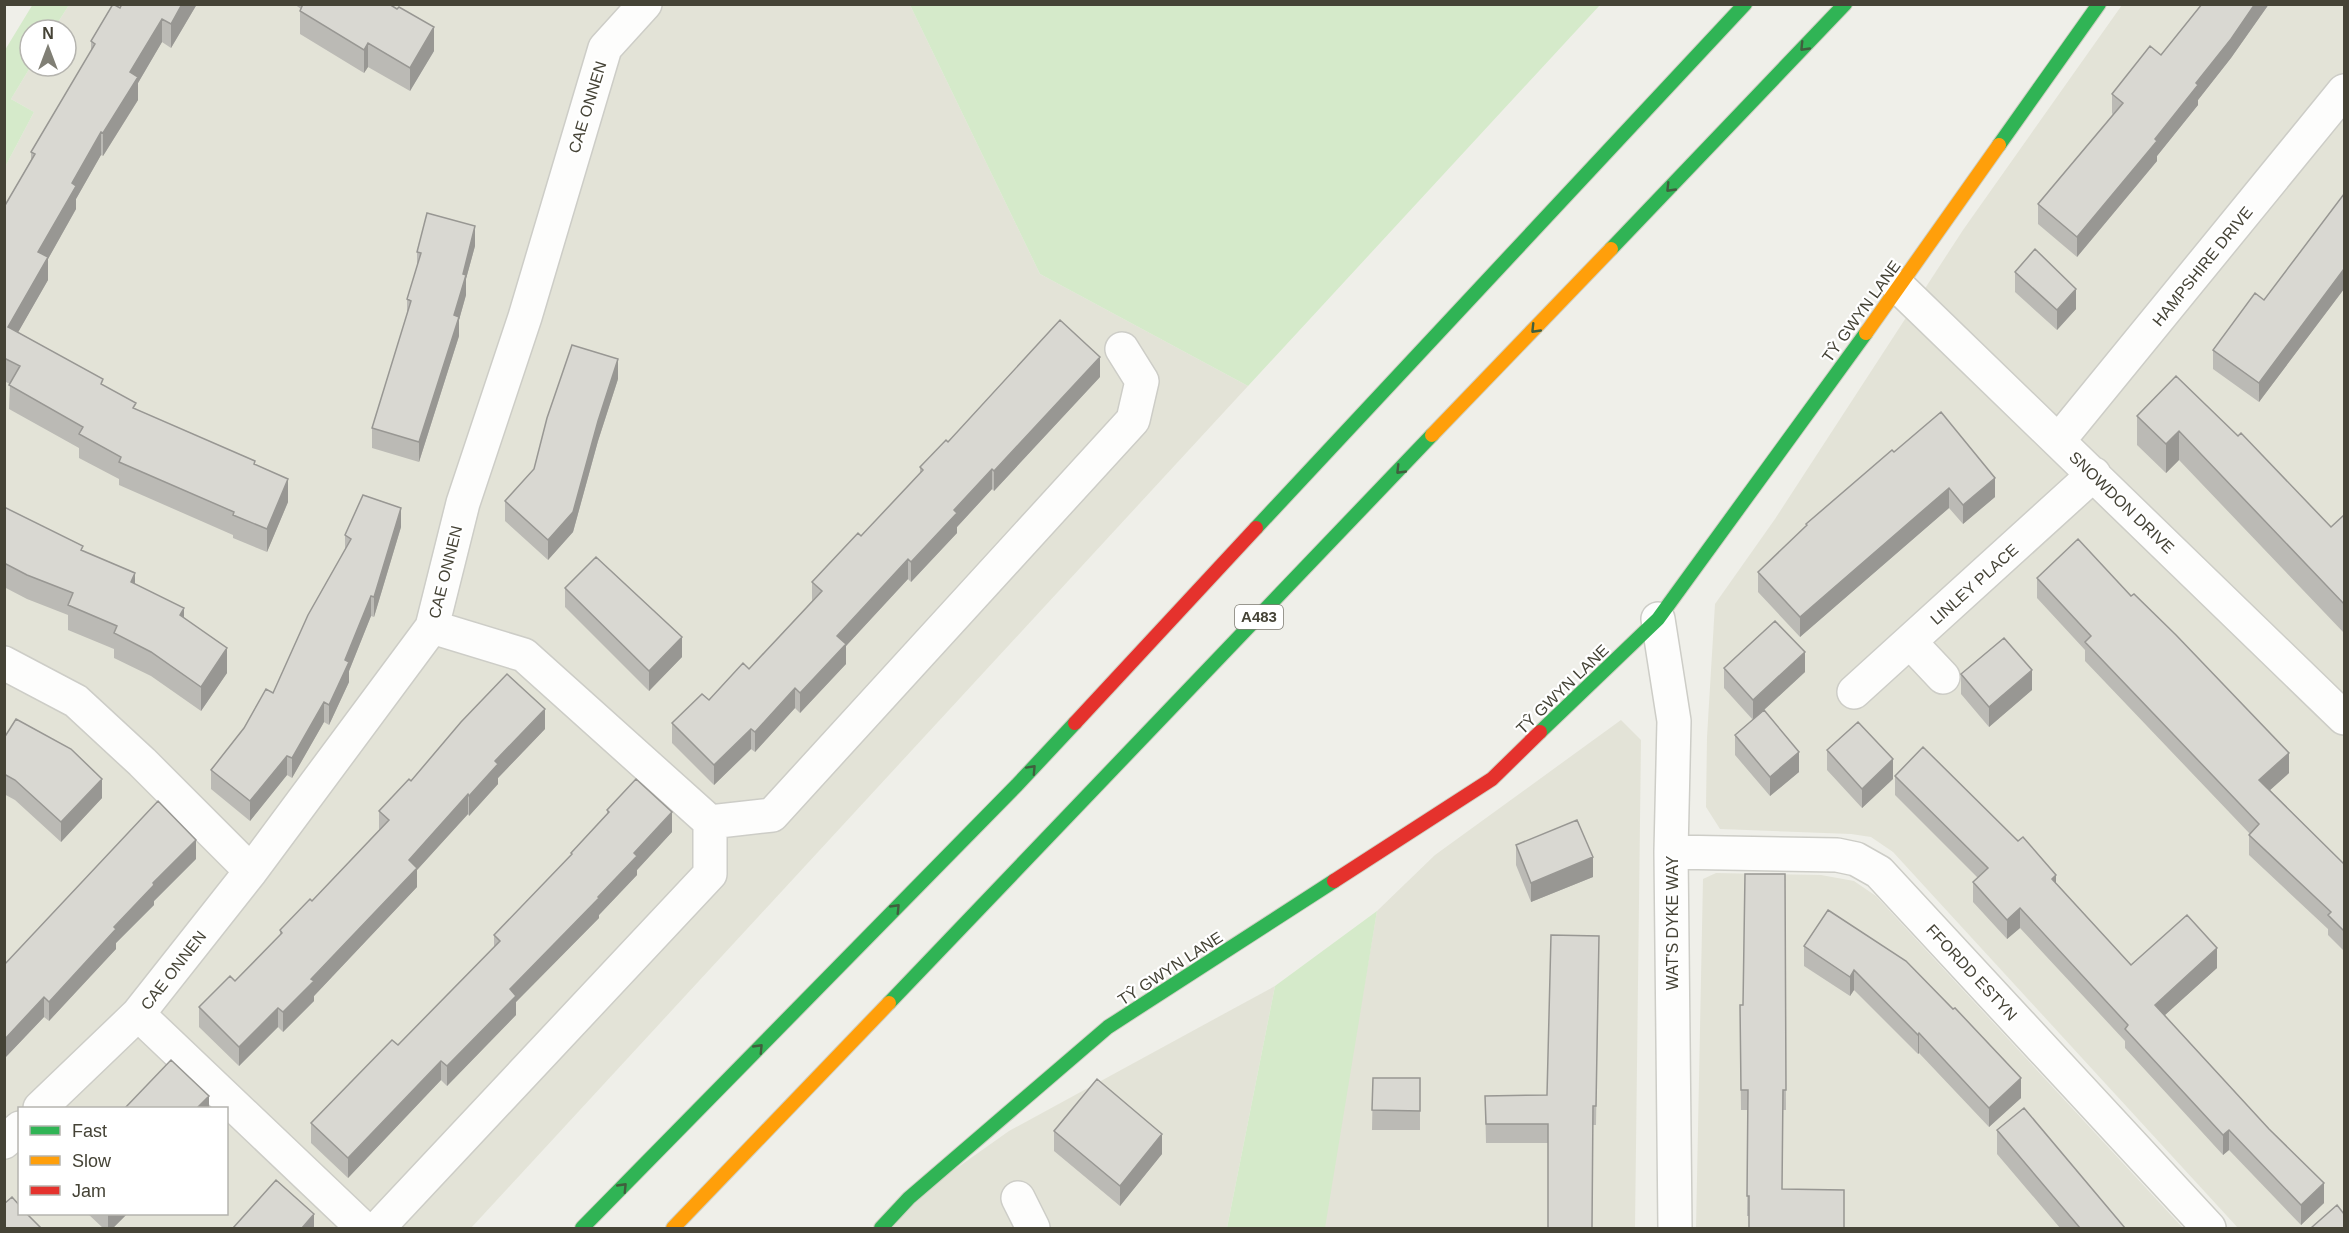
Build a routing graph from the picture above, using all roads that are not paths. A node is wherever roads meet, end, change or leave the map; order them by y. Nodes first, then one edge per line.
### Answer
1 (645, 4) edge
2 (1745, 4) edge
3 (1845, 4) edge
4 (2099, 4) edge
5 (2344, 91) edge
6 (1899, 287) junction
7 (1122, 349) dead end
8 (2059, 440) junction
9 (2094, 474) junction
10 (1658, 620) junction
11 (432, 627) junction
12 (1910, 642) junction
13 (4, 663) edge
14 (1943, 677) dead end
15 (1854, 692) dead end
16 (2344, 718) edge
17 (710, 822) junction
18 (1671, 852) junction
19 (251, 871) junction
20 (138, 1014) junction
21 (41, 1107) edge
22 (18, 1130) edge
23 (4, 1142) edge
24 (1018, 1198) dead end
25 (363, 1228) edge
26 (378, 1228) edge
27 (582, 1228) edge
28 (674, 1228) edge
29 (880, 1228) edge
30 (1033, 1228) edge
31 (1675, 1228) edge
32 (2209, 1228) edge

1 - 11 street, CAE ONNEN
27 -> 2 main road
3 -> 28 main road, A483
4 - 6 main road, TŶ GWYN LANE
5 - 8 street, HAMPSHIRE DRIVE
6 - 8 street, SNOWDON DRIVE
6 - 10 main road, TŶ GWYN LANE
7 - 17 street
8 - 9 street, SNOWDON DRIVE
9 - 12 street, LINLEY PLACE
9 - 16 street, SNOWDON DRIVE
10 - 18 street, WAT'S DYKE WAY
10 - 29 main road, TŶ GWYN LANE
11 - 17 street
11 - 19 street, CAE ONNEN
12 - 14 street
12 - 15 street, LINLEY PLACE
13 - 19 street
17 - 26 street
18 - 31 street, WAT'S DYKE WAY
18 - 32 street, FFORDD ESTYN
19 - 20 street, CAE ONNEN
20 - 21 street, CAE ONNEN
20 - 25 street
22 - 23 street
24 - 30 street

